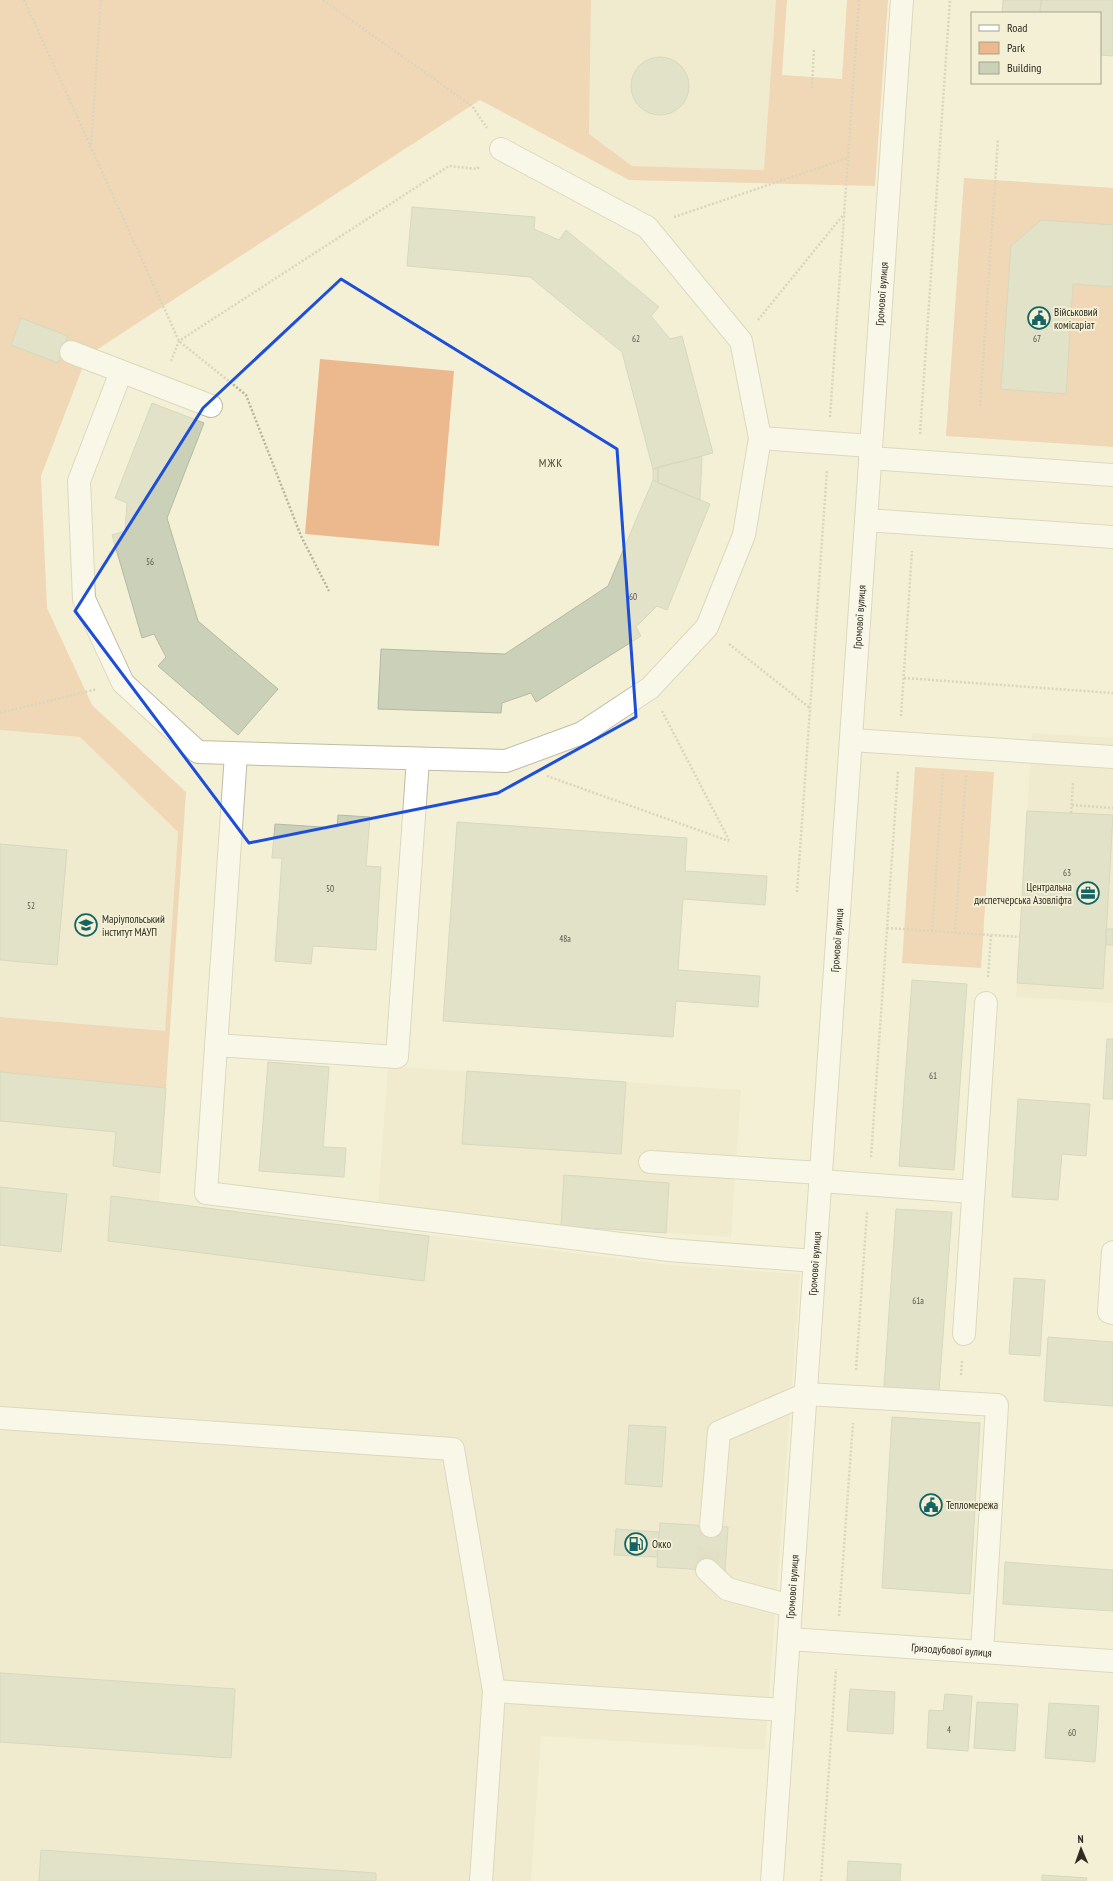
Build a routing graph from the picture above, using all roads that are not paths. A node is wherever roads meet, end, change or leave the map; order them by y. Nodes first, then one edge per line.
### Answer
1 (902, 0) edge
2 (501, 149) dead end
3 (71, 352) dead end
4 (121, 372) junction
5 (211, 406) dead end
6 (760, 438) junction
7 (871, 452) junction
8 (1113, 475) edge
9 (866, 520) junction
10 (1113, 536) edge
11 (851, 740) junction
12 (236, 754) junction
13 (1113, 757) edge
14 (418, 758) junction
15 (986, 1003) road end
16 (216, 1045) junction
17 (650, 1162) dead end
18 (821, 1177) junction
19 (973, 1192) junction
20 (1113, 1252) edge
21 (815, 1261) junction
22 (1113, 1313) edge
23 (964, 1334) road end
24 (806, 1394) junction
25 (0, 1418) edge
26 (711, 1526) tunnel mouth
27 (707, 1570) dead end
28 (791, 1606) junction
29 (789, 1639) junction
30 (982, 1652) junction
31 (1113, 1661) edge
32 (494, 1691) junction
33 (784, 1710) junction
34 (481, 1881) edge
35 (772, 1881) edge

1 - 7 street, Громової вулиця
2 - 6 street
3 - 4 street
4 - 5 street
4 - 12 street
6 - 7 street
6 - 14 street
7 - 8 street
7 - 9 street, Громової вулиця
9 - 10 street
9 - 11 street, Громової вулиця
11 - 13 street
11 - 18 street, Громової вулиця
12 - 14 street
12 - 16 street
14 - 16 street
15 - 19 street
16 - 21 street
17 - 18 street
18 - 19 street
18 - 21 street, Громової вулиця
19 - 23 street
20 - 22 street
21 - 24 street, Громової вулиця
24 - 26 street
24 - 28 street, Громової вулиця
24 - 30 street
25 - 32 street
27 - 28 street
28 - 29 street, Громової вулиця
29 - 30 street, Гризодубової вулиця
29 - 33 street, Громової вулиця
30 - 31 street, Гризодубової вулиця
32 - 33 street
32 - 34 street
33 - 35 street, Громової вулиця

